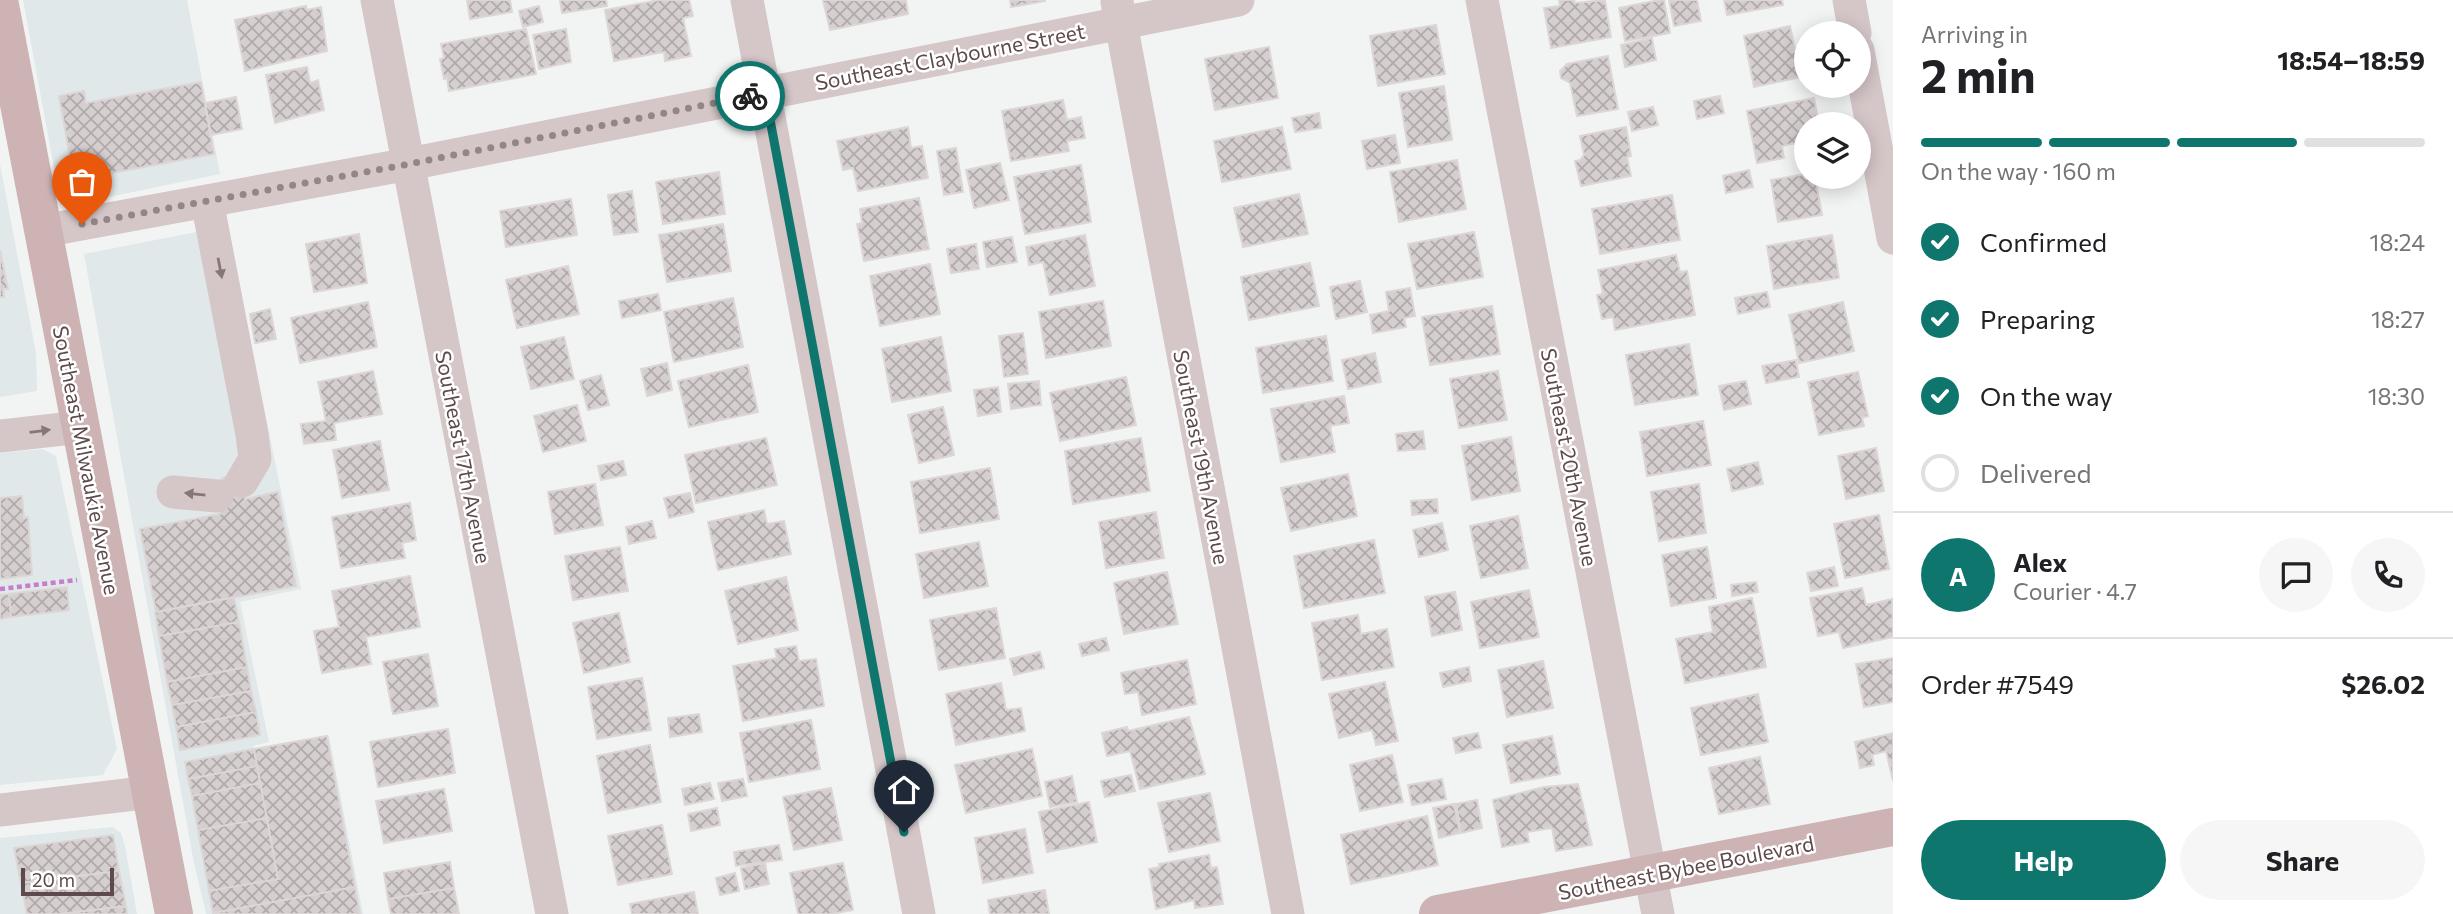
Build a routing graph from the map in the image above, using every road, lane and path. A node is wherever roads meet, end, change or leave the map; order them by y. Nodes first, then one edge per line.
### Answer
1 (377, 0) edge
2 (747, 0) edge
3 (1238, 0) edge
4 (1482, 0) edge
5 (1849, 0) edge
6 (1118, 11) edge
7 (1853, 21) edge
8 (2, 28) edge
9 (765, 93) junction
10 (1867, 98) edge
11 (409, 164) junction
12 (207, 201) junction
13 (43, 231) junction
14 (1893, 238) edge
15 (81, 426) junction
16 (0, 436) edge
17 (173, 492) dead end
18 (34, 585) dead end
19 (0, 589) edge
20 (151, 792) junction
21 (0, 810) edge
22 (1893, 827) edge
23 (1650, 874) junction
24 (174, 914) edge
25 (552, 914) edge
26 (919, 914) edge
27 (1288, 914) edge
28 (1438, 914) edge
29 (1658, 914) edge

1 - 11 street, Southeast 17th Avenue
2 - 9 street
3 - 6 street, Southeast Claybourne Street
4 - 23 street, Southeast 20th Avenue
5 - 7 street
6 - 9 street, Southeast Claybourne Street
6 - 27 street, Southeast 19th Avenue
8 - 13 main road, Southeast Milwaukie Avenue
9 - 11 street, Southeast Claybourne Street
9 - 26 street
10 - 14 street
11 - 12 street, Southeast Claybourne Street
11 - 25 street, Southeast 17th Avenue
12 - 13 street, Southeast Claybourne Street
12 -> 17 street
13 - 15 main road, Southeast Milwaukie Avenue
16 -> 15 street
15 - 20 main road, Southeast Milwaukie Avenue
18 - 19 path
20 - 21 street
20 - 24 main road, Southeast Milwaukie Avenue
22 - 23 main road, Southeast Bybee Boulevard
23 - 28 main road, Southeast Bybee Boulevard
23 - 29 street, Southeast 20th Avenue

